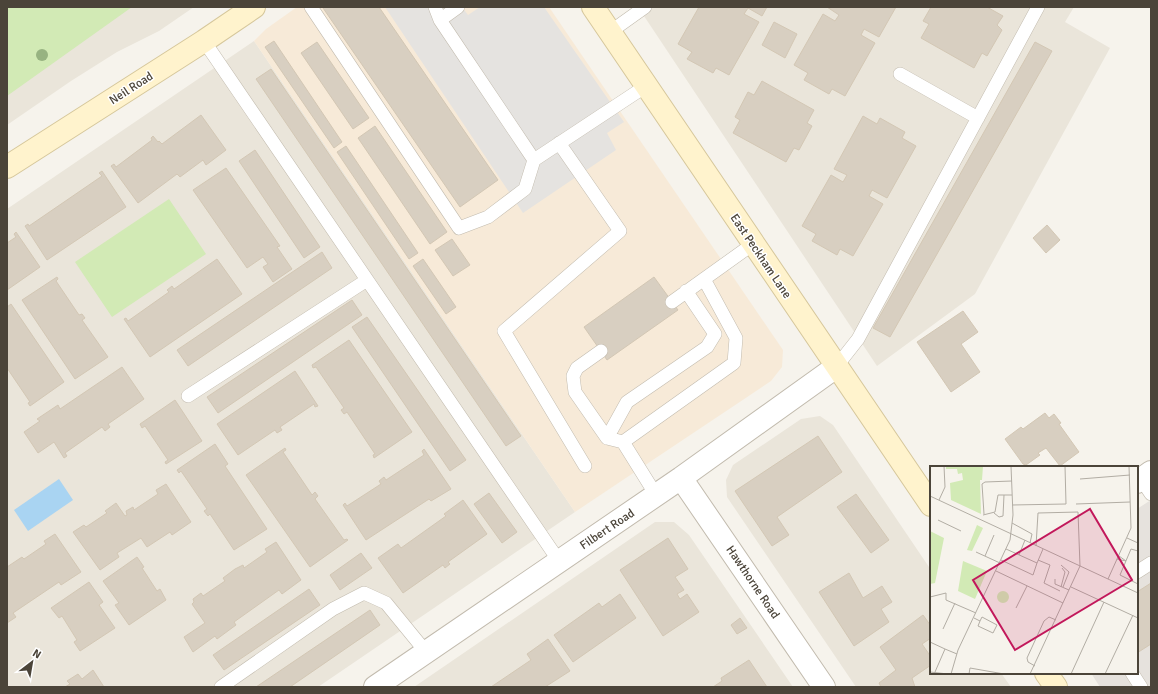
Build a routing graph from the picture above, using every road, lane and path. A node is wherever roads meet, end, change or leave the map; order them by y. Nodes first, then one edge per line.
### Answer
1 (254, 7) edge
2 (311, 7) edge
3 (435, 7) edge
4 (458, 7) edge
5 (593, 7) edge
6 (645, 7) edge
7 (1038, 7) edge
8 (440, 20) junction
9 (610, 32) junction
10 (204, 41) junction
11 (900, 74) dead end
12 (646, 86) junction
13 (978, 118) junction
14 (559, 143) junction
15 (534, 160) junction
16 (7, 167) edge
17 (753, 244) junction
18 (704, 279) junction
19 (367, 280) junction
20 (686, 291) junction
21 (672, 302) dead end
22 (601, 351) dead end
23 (836, 367) junction
24 (188, 396) dead end
25 (607, 438) junction
26 (622, 442) junction
27 (585, 466) dead end
28 (681, 478) junction
29 (656, 495) junction
30 (930, 504) edge
31 (559, 561) junction
32 (1151, 563) edge
33 (1138, 571) edge
34 (426, 652) junction
35 (1047, 674) edge
36 (1133, 674) edge
37 (221, 687) edge
38 (375, 687) edge
39 (824, 687) edge
40 (1056, 687) edge
41 (1141, 687) edge

1 - 10 street, Neil Road
2 - 15 lane
3 - 8 lane
4 - 8 lane
5 - 9 street, East Peckham Lane
6 - 9 lane
7 - 13 lane
8 - 15 lane
9 - 12 street, East Peckham Lane
10 - 16 street, Neil Road
10 - 19 lane
11 - 13 lane
12 - 14 lane
12 - 17 street, East Peckham Lane
13 - 23 lane
14 - 15 lane
14 - 27 lane
17 - 18 lane
17 - 23 street, East Peckham Lane
18 - 20 lane
18 - 26 lane
19 - 24 lane
19 - 31 lane
20 - 21 lane
20 - 25 lane
22 - 25 lane
23 - 28 street, Filbert Road
23 - 30 street, East Peckham Lane
25 - 26 lane
26 - 29 lane
28 - 29 street, Filbert Road
28 - 39 street, Hawthorne Road
29 - 31 street, Filbert Road
31 - 34 street, Filbert Road
32 - 33 lane
34 - 37 lane
34 - 38 street, Filbert Road
35 - 40 street
36 - 41 lane

